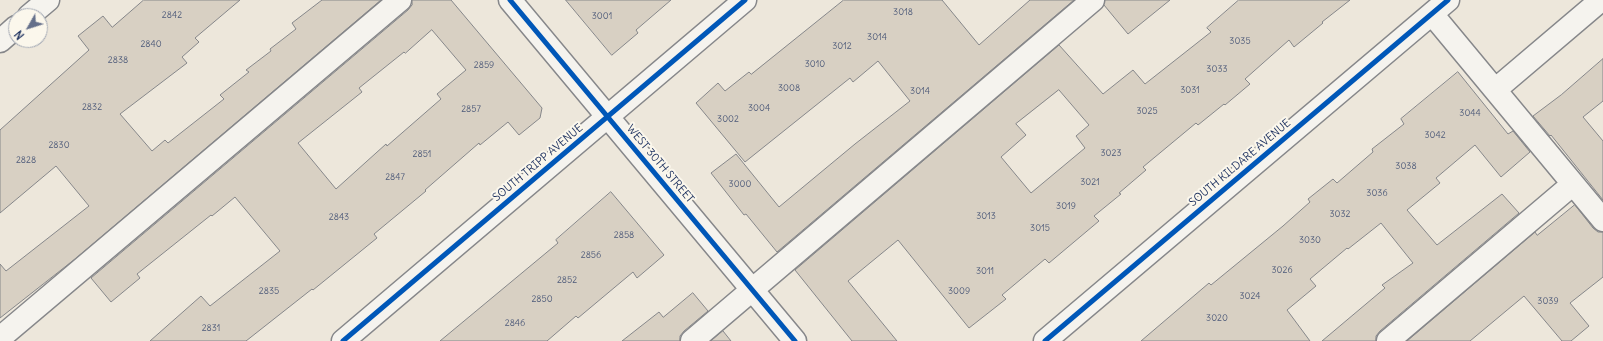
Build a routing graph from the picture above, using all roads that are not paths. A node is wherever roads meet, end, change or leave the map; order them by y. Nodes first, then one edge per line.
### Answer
1 (48, 0) edge
2 (400, 0) edge
3 (510, 0) edge
4 (746, 0) edge
5 (1094, 0) edge
6 (1448, 0) edge
7 (1601, 0) edge
8 (39, 8) edge
9 (1432, 14) junction
10 (8, 34) edge
11 (0, 41) edge
12 (1495, 90) junction
13 (607, 117) junction
14 (1573, 184) junction
15 (1603, 220) edge
16 (752, 290) junction
17 (0, 338) edge
18 (342, 341) edge
19 (692, 341) edge
20 (795, 341) edge
21 (1045, 341) edge
22 (1388, 341) edge

1 - 8 street
2 - 17 street
3 - 13 street, WEST 30TH STREET
4 - 13 street, SOUTH TRIPP AVENUE
5 - 16 street
6 - 9 street, SOUTH KILDARE AVENUE
7 - 12 street
9 - 12 street
9 - 21 street, SOUTH KILDARE AVENUE
10 - 11 street
12 - 14 street
13 - 16 street, WEST 30TH STREET
13 - 18 street, SOUTH TRIPP AVENUE
14 - 15 street
14 - 22 street
16 - 19 street
16 - 20 street, WEST 30TH STREET

